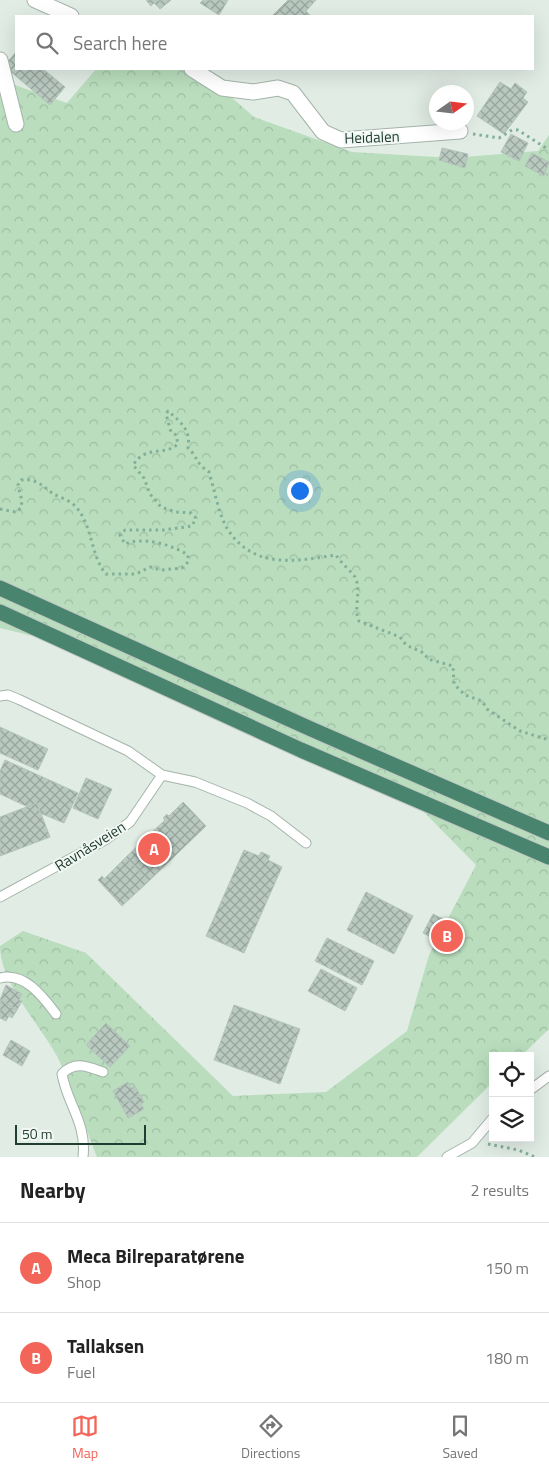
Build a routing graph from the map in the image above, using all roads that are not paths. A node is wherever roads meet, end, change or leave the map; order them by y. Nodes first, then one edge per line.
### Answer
1 (35, 0) edge
2 (69, 15) edge
3 (0, 60) edge
4 (194, 70) edge
5 (16, 124) dead end
6 (460, 131) road end
7 (0, 588) edge
8 (0, 612) edge
9 (0, 696) edge
10 (162, 775) junction
11 (549, 832) edge
12 (306, 843) dead end
13 (549, 856) edge
14 (0, 897) edge
15 (0, 978) edge
16 (56, 1014) dead end
17 (103, 1072) dead end
18 (549, 1076) edge
19 (534, 1087) edge
20 (489, 1123) edge
21 (83, 1157) edge
22 (447, 1157) edge

1 - 2 street
3 - 5 street
4 - 6 street, Heidalen
7 - 11 highway
8 - 13 highway
9 - 10 lane
10 - 12 lane
10 - 14 lane, Ravnåsveien
15 - 16 lane
17 - 21 lane
18 - 19 lane
20 - 22 lane

